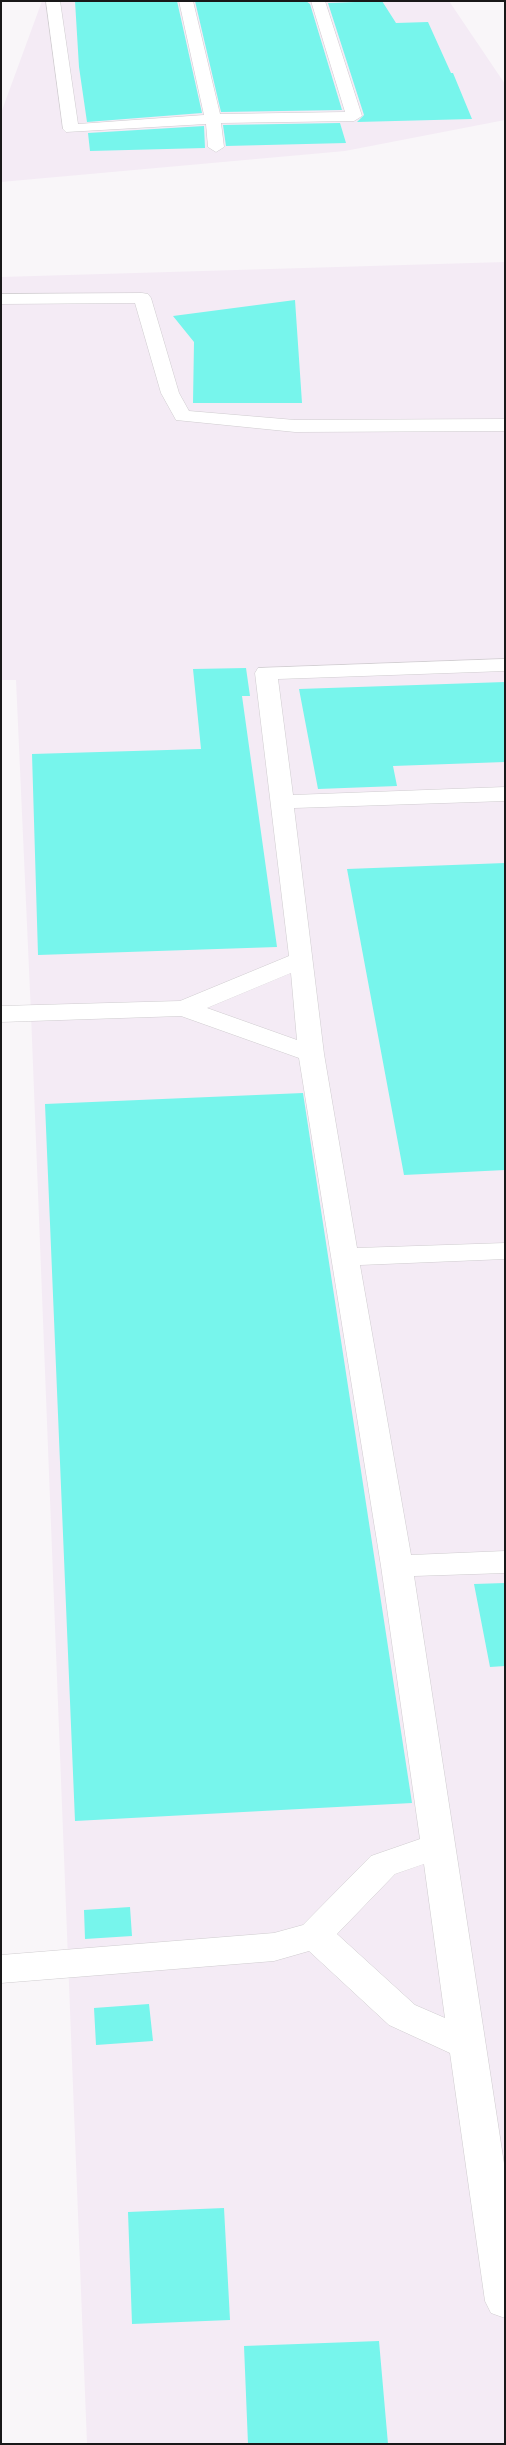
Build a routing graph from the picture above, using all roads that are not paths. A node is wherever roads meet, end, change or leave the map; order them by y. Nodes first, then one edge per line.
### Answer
1 (53, 1) edge
2 (186, 1) edge
3 (318, 1) edge
4 (213, 119) junction
5 (216, 147) dead end
6 (1, 300) edge
7 (505, 425) edge
8 (505, 665) edge
9 (505, 794) edge
10 (282, 802) junction
11 (302, 960) junction
12 (184, 1008) junction
13 (1, 1014) edge
14 (312, 1054) junction
15 (505, 1251) edge
16 (345, 1257) junction
17 (505, 1562) edge
18 (397, 1566) junction
19 (438, 1846) junction
20 (315, 1936) junction
21 (1, 1970) edge
22 (467, 2044) junction
23 (505, 2301) edge

1 - 4 street
2 - 4 street
3 - 4 street
4 - 5 street
6 - 7 street
8 - 10 street
9 - 10 street
10 - 11 street
11 - 12 street
11 - 14 street
12 - 13 street
12 - 14 street
14 - 16 street
15 - 16 street
16 - 18 street
17 - 18 street
18 - 19 street
19 - 20 street
19 - 22 street
20 - 21 street
20 - 22 street
22 - 23 street

